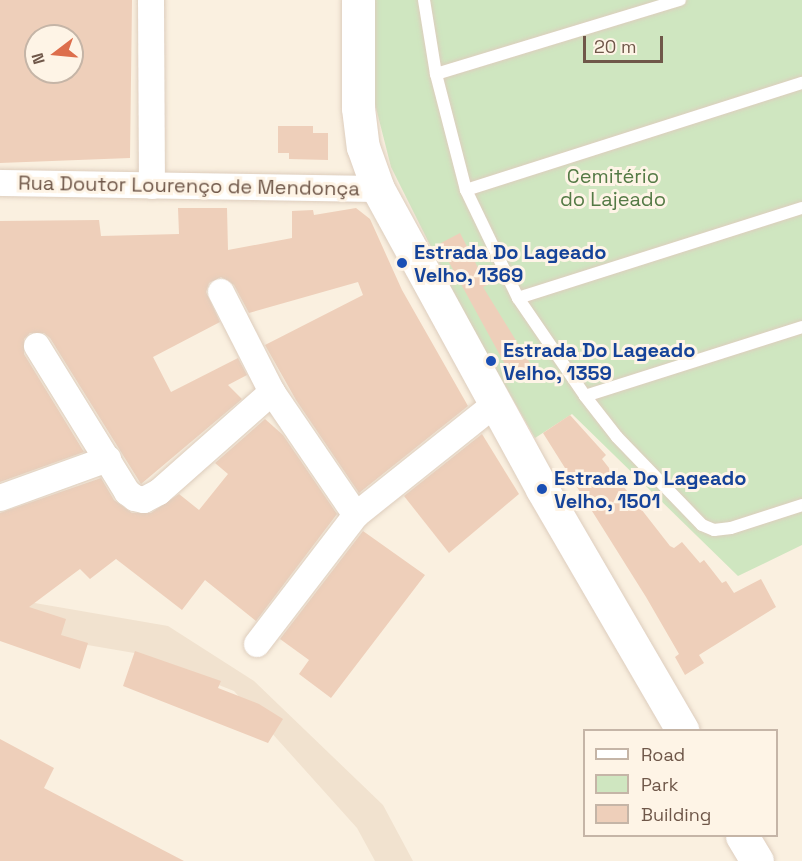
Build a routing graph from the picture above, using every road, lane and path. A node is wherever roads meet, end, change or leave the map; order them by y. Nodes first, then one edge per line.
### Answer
1 (151, 0) edge
2 (358, 0) edge
3 (424, 0) edge
4 (680, 0) edge
5 (436, 74) junction
6 (802, 83) edge
7 (0, 183) edge
8 (152, 186) junction
9 (378, 189) junction
10 (466, 190) junction
11 (802, 208) edge
12 (221, 292) dead end
13 (518, 298) junction
14 (802, 327) edge
15 (37, 346) dead end
16 (272, 392) junction
17 (585, 396) junction
18 (495, 404) junction
19 (108, 459) junction
20 (0, 498) edge
21 (802, 505) edge
22 (356, 515) junction
23 (256, 644) dead end
24 (681, 729) edge
25 (743, 837) edge
26 (757, 861) edge

1 - 8 street
2 - 9 main road
3 - 5 lane
4 - 5 lane
5 - 10 lane
6 - 10 lane
7 - 8 street, Rua Doutor Lourenço de Mendonça
8 - 9 street, Rua Doutor Lourenço de Mendonça
9 - 18 main road
10 - 13 lane
11 - 13 lane
12 - 16 street
13 - 17 lane
14 - 17 lane
15 - 19 street
16 - 19 street
16 - 22 street
17 - 21 lane
18 - 22 street
18 - 24 main road
19 - 20 street
22 - 23 street
25 - 26 main road

